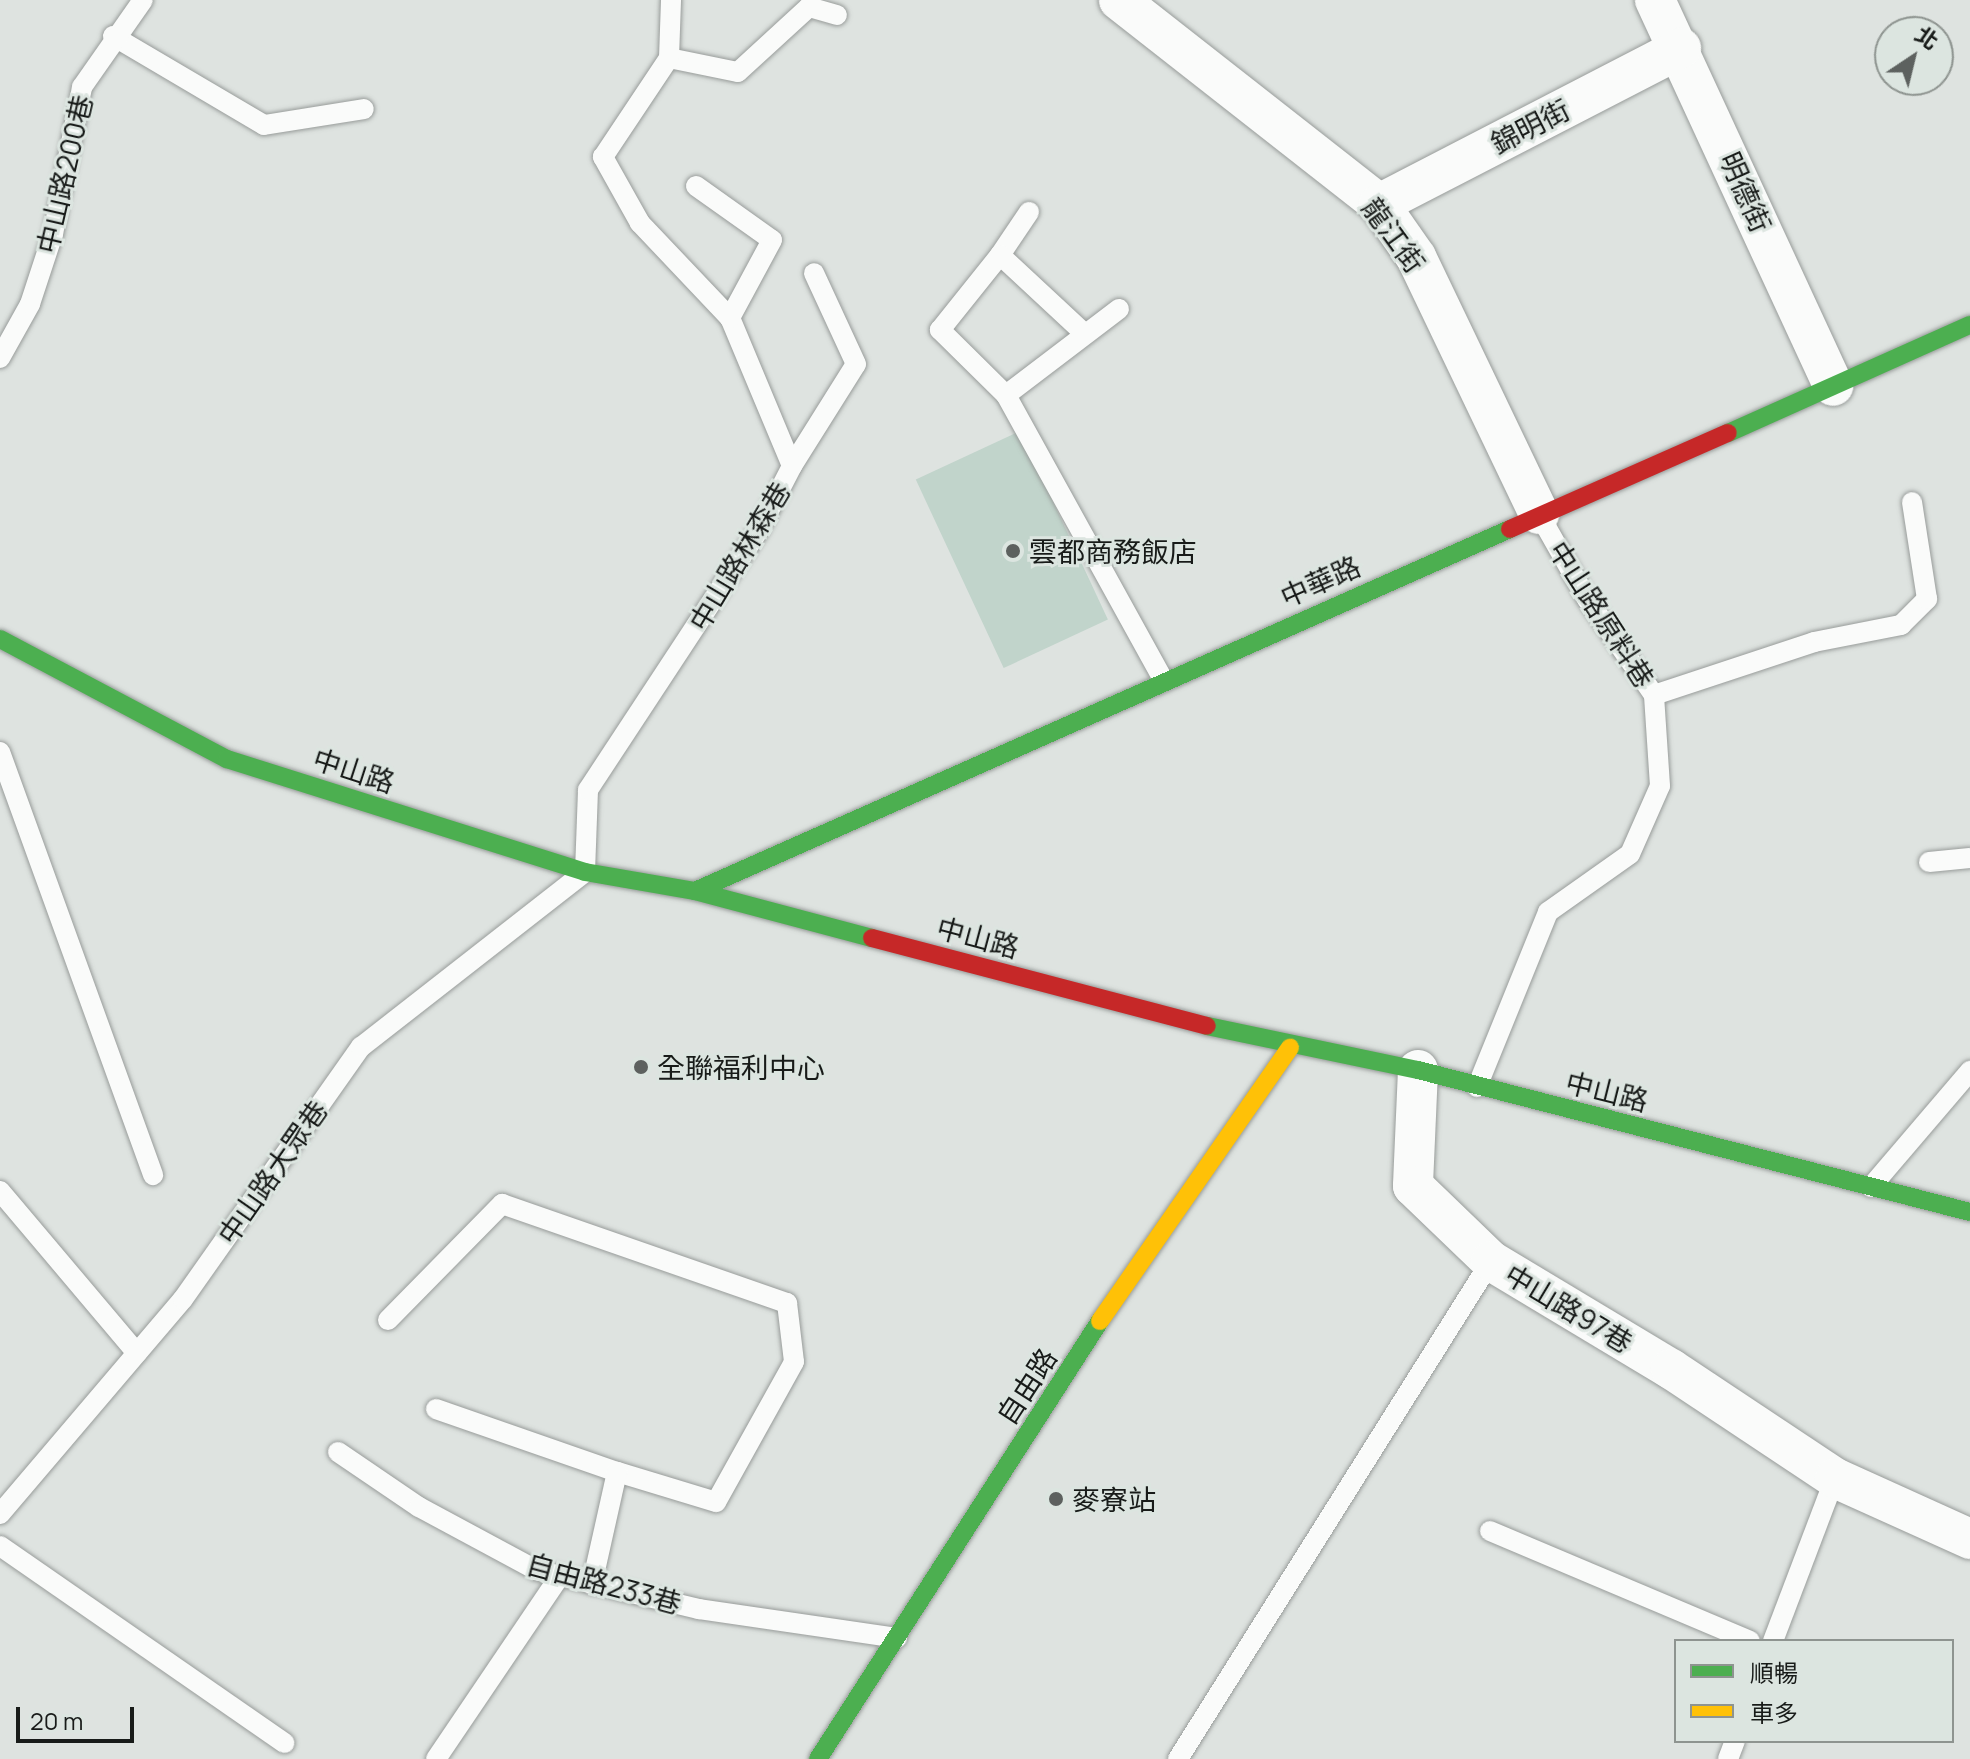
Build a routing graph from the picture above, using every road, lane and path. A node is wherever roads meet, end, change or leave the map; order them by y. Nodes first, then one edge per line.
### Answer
1 (143, 0) edge
2 (671, 0) edge
3 (1119, 0) edge
4 (1655, 0) edge
5 (837, 15) dead end
6 (113, 36) junction
7 (1681, 48) junction
8 (669, 58) junction
9 (364, 109) dead end
10 (696, 186) dead end
11 (1379, 204) junction
12 (1029, 212) dead end
13 (1000, 255) junction
14 (814, 273) dead end
15 (1119, 309) dead end
16 (730, 318) junction
17 (1970, 325) edge
18 (1085, 334) junction
19 (0, 358) edge
20 (1833, 386) junction
21 (1006, 395) junction
22 (792, 466) junction
23 (1912, 502) dead end
24 (1539, 514) junction
25 (0, 639) edge
26 (1164, 681) junction
27 (1654, 695) junction
28 (0, 752) edge
29 (1970, 858) edge
30 (1929, 862) dead end
31 (585, 872) junction
32 (695, 891) junction
33 (1290, 1048) junction
34 (1418, 1070) junction
35 (1970, 1071) edge
36 (1477, 1087) junction
37 (153, 1175) dead end
38 (1871, 1187) junction
39 (0, 1191) edge
40 (1970, 1212) edge
41 (1491, 1261) junction
42 (388, 1320) dead end
43 (137, 1353) junction
44 (436, 1409) dead end
45 (338, 1452) dead end
46 (617, 1472) junction
47 (1835, 1478) junction
48 (0, 1514) edge
49 (1490, 1531) dead end
50 (1970, 1539) edge
51 (0, 1546) edge
52 (560, 1576) junction
53 (592, 1584) junction
54 (897, 1638) junction
55 (1745, 1639) edge
56 (1774, 1639) edge
57 (285, 1743) dead end
58 (436, 1759) edge
59 (818, 1759) edge
60 (1178, 1759) edge

1 - 6 lane, 中山路200巷
2 - 8 lane
3 - 11 street, 龍江街
4 - 7 street, 明德街
5 - 8 lane
6 - 9 lane
6 - 19 lane, 中山路200巷
7 - 11 street, 錦明街
7 - 20 street, 明德街
8 - 16 lane, 中山路林森巷
10 - 16 lane
11 - 24 street, 龍江街
12 - 13 lane
13 - 18 lane
13 - 21 lane
14 - 22 lane
15 - 18 lane
16 - 22 lane, 中山路林森巷
17 - 20 street, 中華路
18 - 21 lane
20 - 24 street, 中華路
21 - 26 lane
22 - 31 lane, 中山路林森巷
23 - 27 lane
24 - 26 street, 中華路
24 - 27 lane, 中山路原料巷
25 - 31 street, 中山路
26 - 32 street, 中華路
27 - 36 lane, 中山路原料巷
28 - 37 lane
29 - 30 lane
31 - 32 street, 中山路
31 - 43 lane, 中山路大眾巷
32 - 33 street, 中山路
33 - 34 street, 中山路
33 - 54 street, 自由路
34 - 36 street, 中山路
34 - 41 street, 中山路97巷
35 - 38 lane
36 - 38 street, 中山路
38 - 40 street, 中山路
39 - 43 lane
41 - 47 street, 中山路97巷
41 - 60 lane
42 - 46 lane
43 - 48 lane, 中山路大眾巷
44 - 46 lane
45 - 52 lane, 自由路233巷
46 - 53 lane
47 - 50 street, 中山路97巷
47 - 56 lane
49 - 55 lane
51 - 57 lane
52 - 53 lane, 自由路233巷
52 - 58 lane
53 - 54 lane, 自由路233巷
54 - 59 street, 自由路

